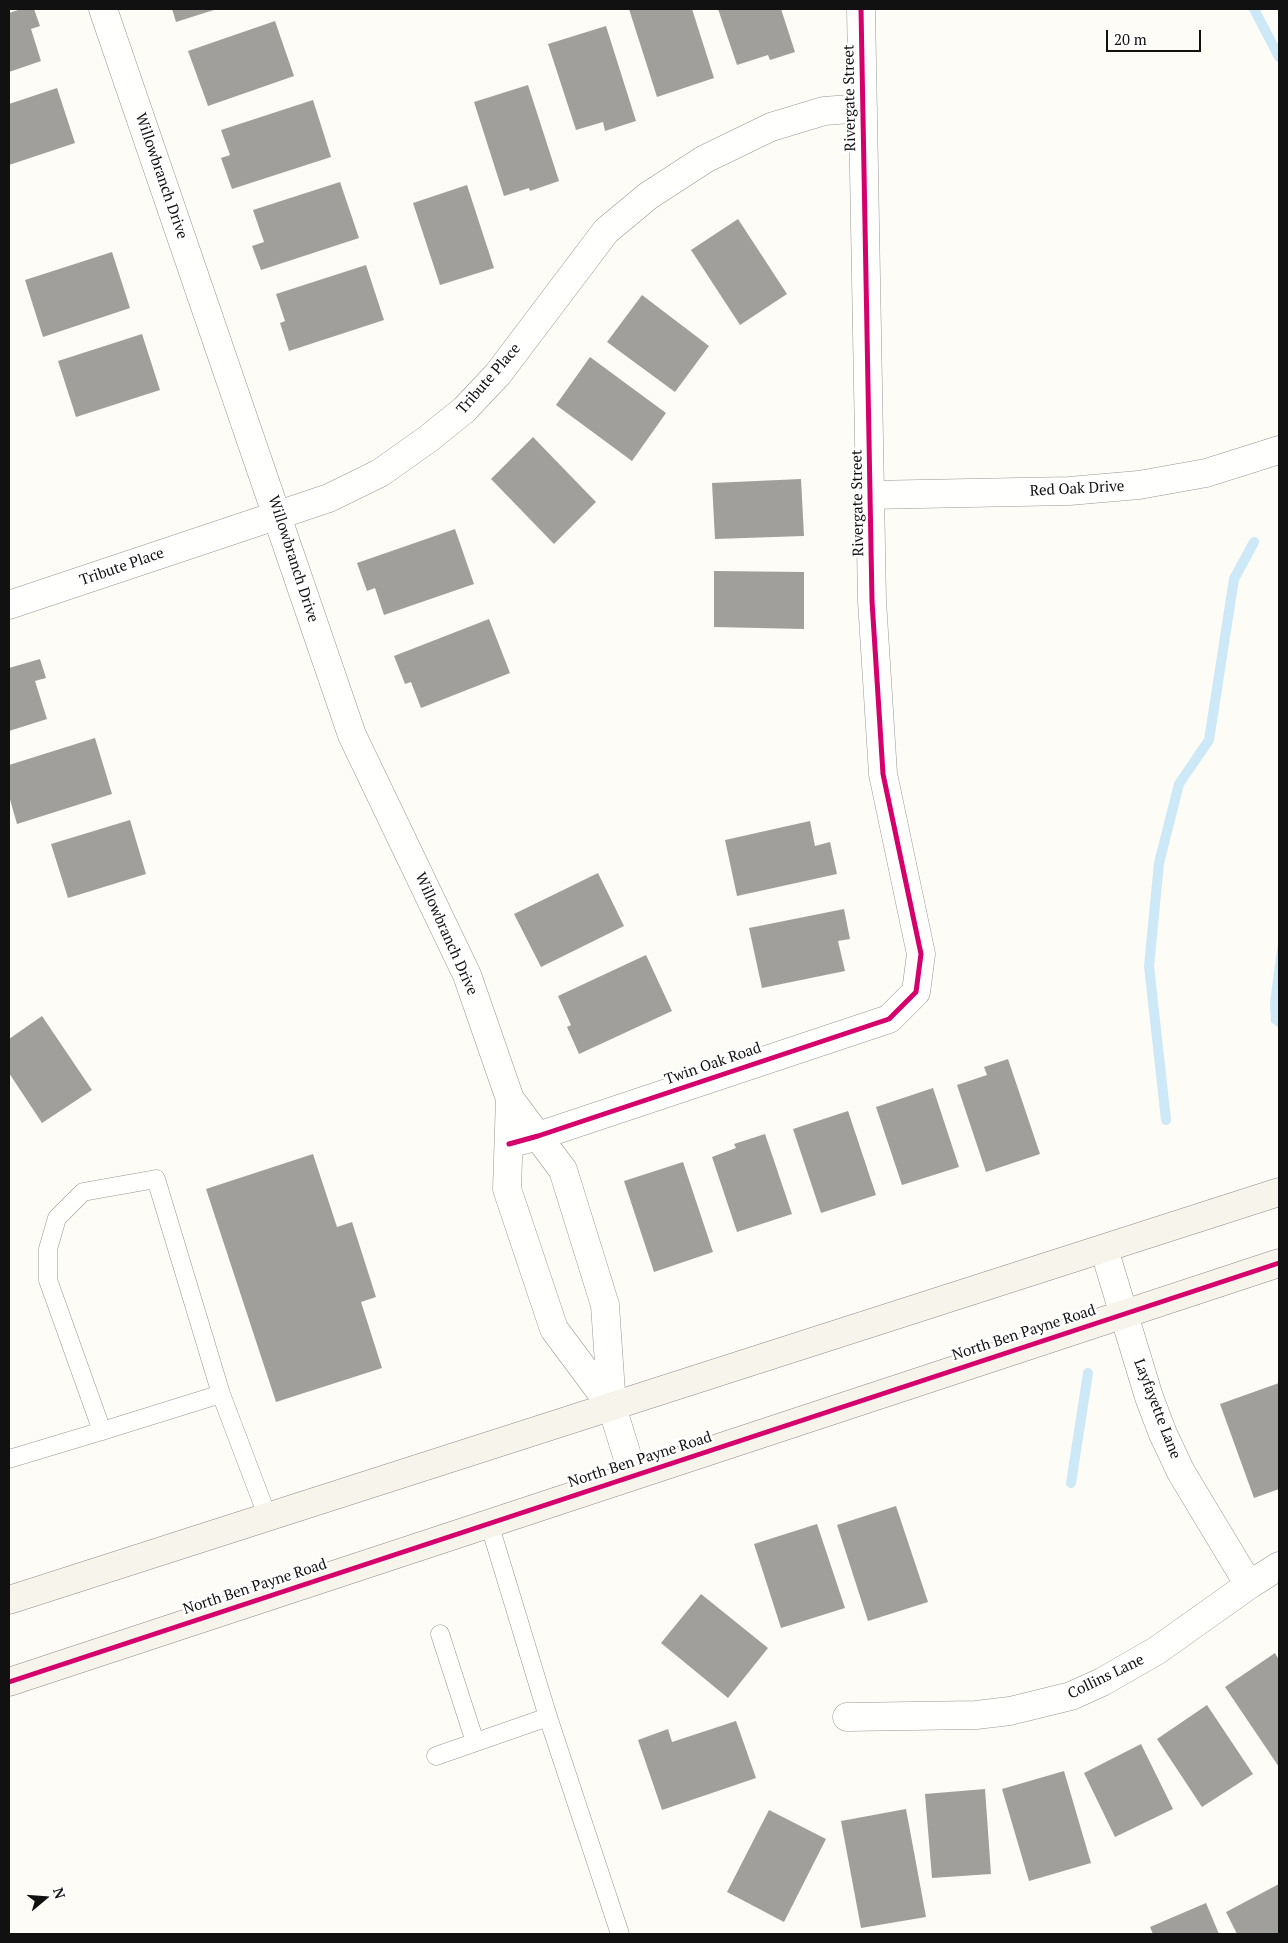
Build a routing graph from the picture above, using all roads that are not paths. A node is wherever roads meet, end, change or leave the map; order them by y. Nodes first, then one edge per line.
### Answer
1 (103, 9) edge
2 (861, 9) edge
3 (863, 108) junction
4 (1279, 450) edge
5 (870, 495) junction
6 (278, 514) junction
7 (9, 605) edge
8 (916, 992) joint
9 (510, 1099) junction
10 (538, 1136) junction
11 (509, 1144) junction
12 (1279, 1192) edge
13 (1104, 1249) junction
14 (1279, 1263) edge
15 (1124, 1313) junction
16 (221, 1394) junction
17 (612, 1407) junction
18 (102, 1432) junction
19 (9, 1459) edge
20 (633, 1475) junction
21 (268, 1518) junction
22 (489, 1523) junction
23 (1279, 1566) edge
24 (1249, 1585) junction
25 (9, 1600) edge
26 (440, 1634) dead end
27 (9, 1682) edge
28 (548, 1717) junction
29 (847, 1717) dead end
30 (476, 1742) junction
31 (436, 1756) dead end
32 (620, 1934) edge

1 - 6 street, Willowbranch Drive
2 - 3 street, Rivergate Street
3 - 5 street, Rivergate Street
3 - 6 street, Tribute Place
4 - 5 street, Red Oak Drive
5 - 8 street, Rivergate Street
6 - 7 street, Tribute Place
6 - 9 street, Willowbranch Drive
8 - 10 street, Twin Oak Road
9 - 10 street, Willowbranch Drive
9 - 11 street, Willowbranch Drive
10 - 11 street, Twin Oak Road
10 - 17 street, Willowbranch Drive
11 - 17 street, Willowbranch Drive
12 - 13 street
13 - 15 street, Layfayette Lane
13 - 17 street
14 - 15 street, North Ben Payne Road
15 - 20 street, North Ben Payne Road
15 - 24 street, Layfayette Lane
16 - 18 lane
16 - 18 lane
16 - 21 lane
17 - 20 street, Willowbranch Drive
17 - 21 street
18 - 19 lane
20 - 22 street, North Ben Payne Road
21 - 25 street
22 - 27 street, North Ben Payne Road
22 - 28 lane
23 - 24 street, Collins Lane
24 - 29 street, Collins Lane
26 - 30 lane
28 - 30 lane
28 - 32 lane
30 - 31 lane

